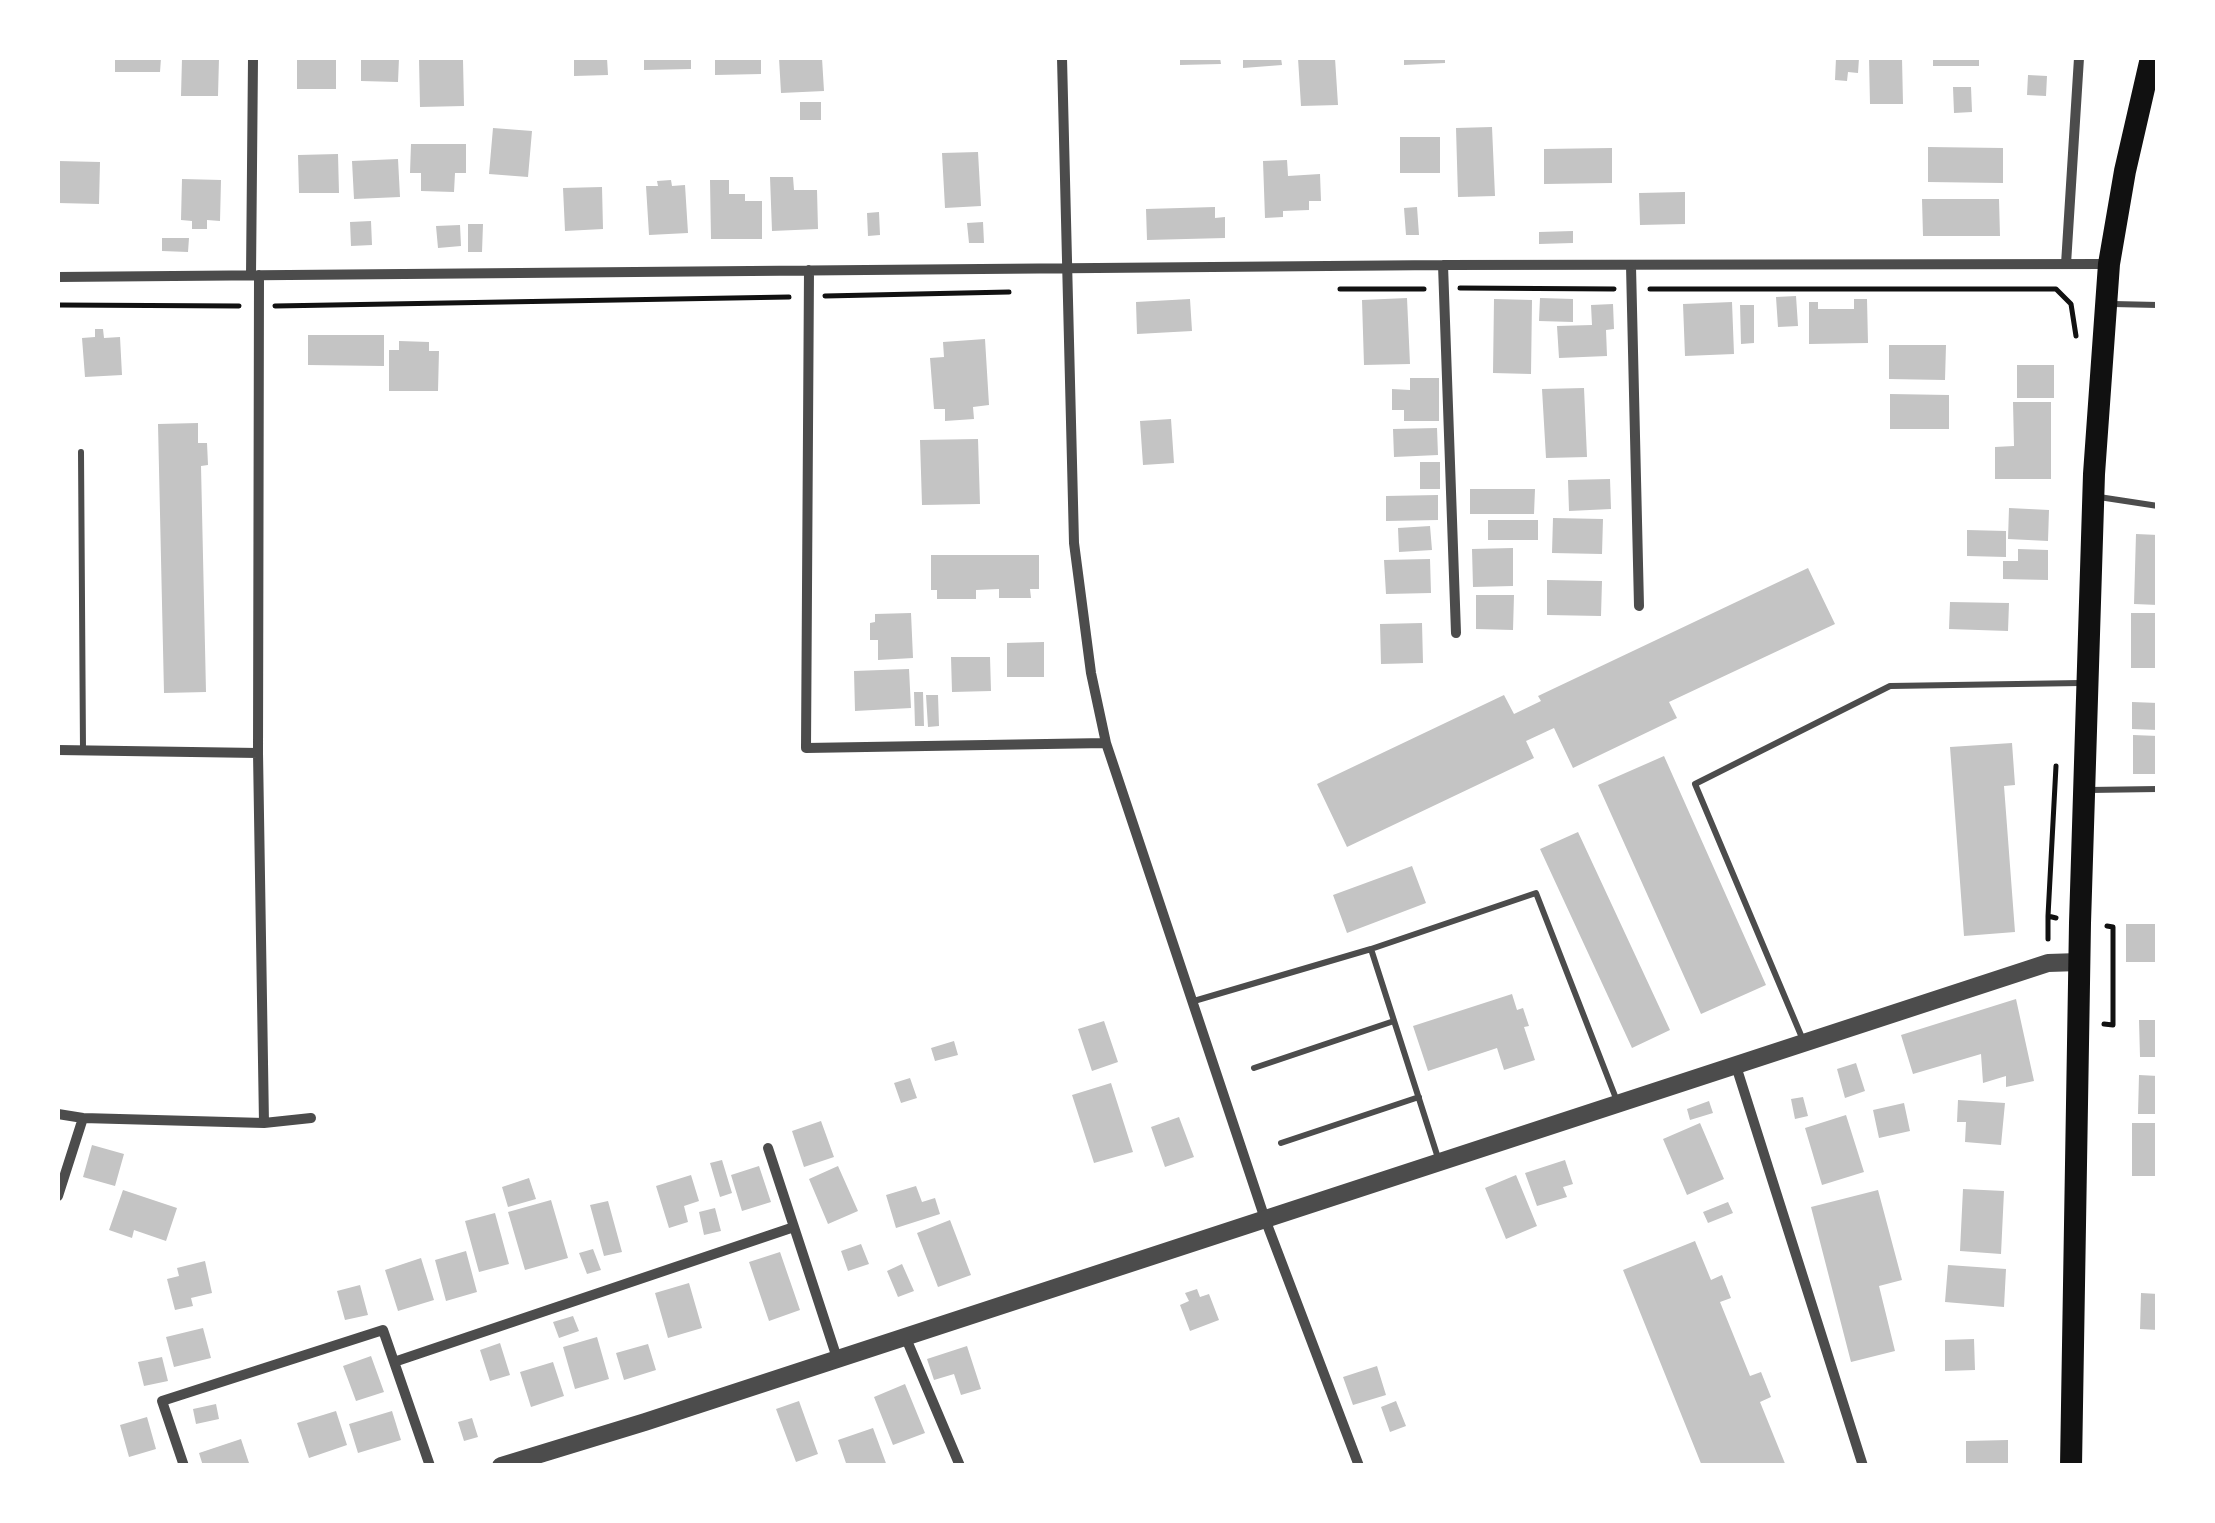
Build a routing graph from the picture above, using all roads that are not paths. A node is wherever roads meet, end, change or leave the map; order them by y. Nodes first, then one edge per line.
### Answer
1 (253, 58) edge
2 (1062, 58) edge
3 (2079, 58) edge
4 (2151, 58) edge
5 (2066, 264) junction
6 (2109, 264) junction
7 (1443, 265) junction
8 (1631, 266) junction
9 (1066, 268) junction
10 (809, 270) junction
11 (255, 275) junction
12 (58, 276) edge
13 (2106, 304) junction
14 (2158, 305) edge
15 (81, 452) dead end
16 (2093, 496) junction
17 (2158, 506) edge
18 (1638, 606) dead end
19 (1456, 633) dead end
20 (2087, 683) junction
21 (1106, 744) junction
22 (58, 750) edge
23 (83, 750) junction
24 (258, 753) junction
25 (2158, 789) edge
26 (2084, 790) junction
27 (1371, 948) junction
28 (2079, 962) junction
29 (1192, 1002) junction
30 (1394, 1021) junction
31 (1804, 1043) junction
32 (1736, 1066) junction
33 (1254, 1068) dead end
34 (1419, 1097) junction
35 (1618, 1104) junction
36 (58, 1114) edge
37 (83, 1118) junction
38 (310, 1118) dead end
39 (264, 1124) junction
40 (1281, 1143) dead end
41 (768, 1148) dead end
42 (1440, 1162) junction
43 (58, 1196) edge
44 (1265, 1219) junction
45 (794, 1226) junction
46 (904, 1336) junction
47 (836, 1358) junction
48 (394, 1362) junction
49 (184, 1466) edge
50 (430, 1466) edge
51 (502, 1466) edge
52 (960, 1466) edge
53 (1359, 1466) edge
54 (1863, 1466) edge
55 (2071, 1466) edge

1 - 11 street
2 - 9 street
3 - 5 street
4 - 6 highway
5 - 6 street
5 - 8 street
6 - 13 highway
7 - 8 street
7 - 9 street
7 - 19 street
8 - 18 street
9 - 10 street
9 - 21 street
10 - 11 street
10 - 21 street
11 - 12 street
11 - 24 street
13 - 14 lane
13 - 16 highway
15 - 23 lane
16 - 17 lane
16 - 20 highway
20 - 26 highway
20 - 31 lane
21 - 29 street
22 - 23 street
23 - 24 street
24 - 39 street
25 - 26 lane
26 - 28 highway
27 - 29 lane
27 - 30 lane
27 - 35 lane
28 - 31 street
28 - 55 highway
29 - 44 street
30 - 33 lane
30 - 34 lane
31 - 32 street
32 - 35 street
32 - 54 street
34 - 40 lane
34 - 42 lane
35 - 42 street
36 - 37 street
37 - 39 street
37 - 43 street
38 - 39 street
41 - 45 street
42 - 44 street
44 - 46 street
44 - 53 street
45 - 47 street
45 - 48 street
46 - 47 street
46 - 52 street
47 - 51 street
48 - 49 street
48 - 50 street

